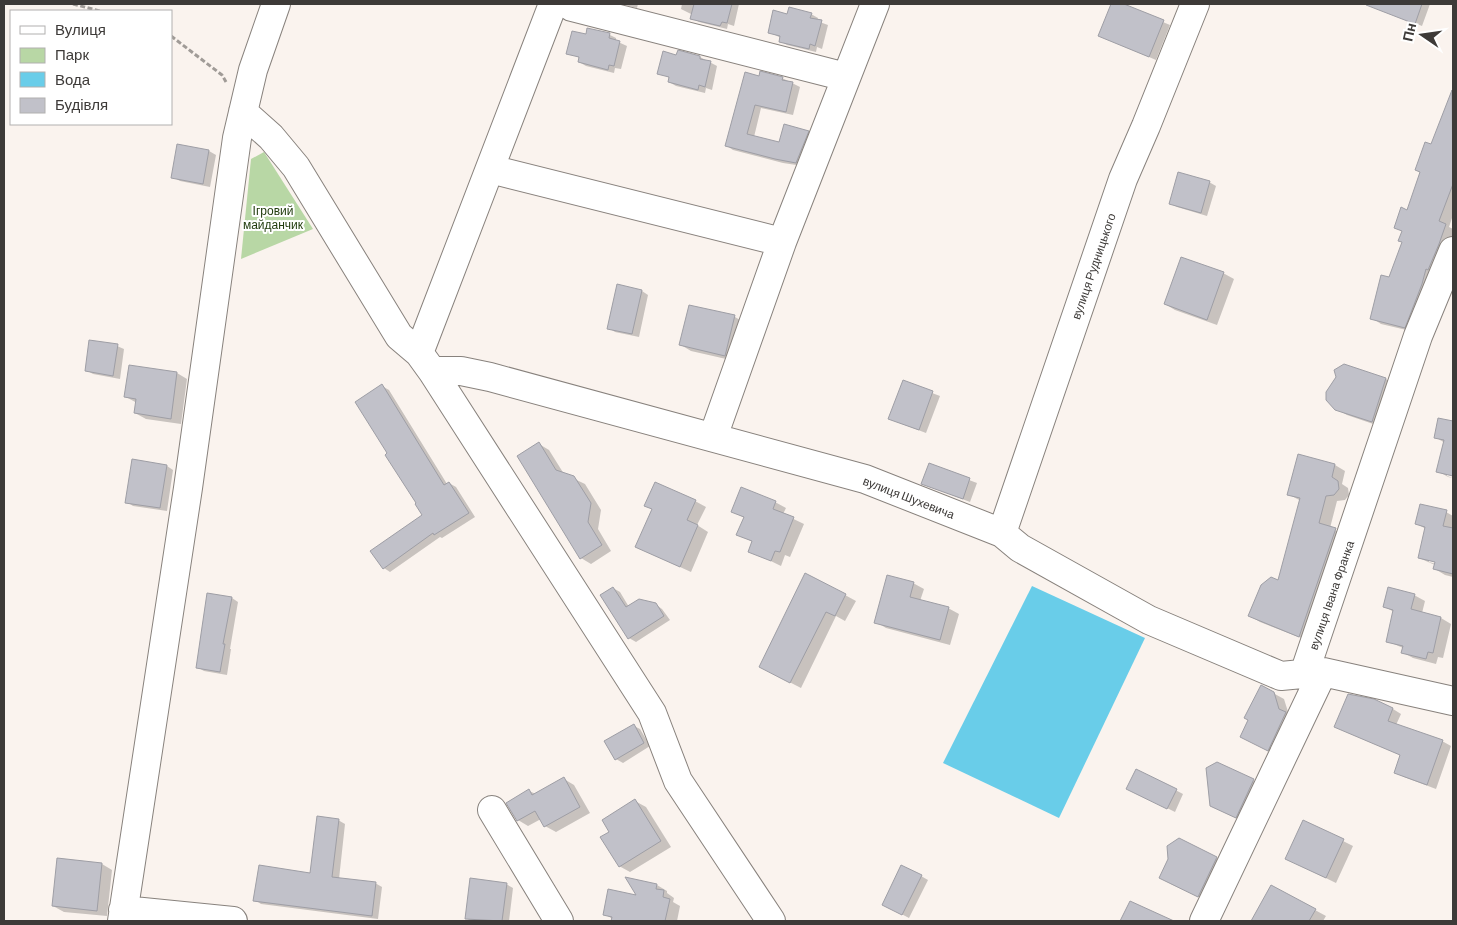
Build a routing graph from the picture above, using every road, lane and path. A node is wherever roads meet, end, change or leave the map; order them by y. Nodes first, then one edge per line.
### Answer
1 (73, 4) edge
2 (276, 4) edge
3 (875, 4) edge
4 (1195, 4) edge
5 (562, 6) edge
6 (96, 10) edge
7 (172, 37) edge
8 (846, 77) junction
9 (242, 112) junction
10 (490, 169) junction
11 (782, 242) junction
12 (1453, 252) edge
13 (426, 362) junction
14 (713, 438) junction
15 (1002, 533) junction
16 (1304, 674) junction
17 (1453, 701) edge
18 (492, 810) dead end
19 (123, 916) edge
20 (233, 921) edge
21 (560, 921) edge
22 (771, 921) edge
23 (1204, 921) edge

1 - 6 path
2 - 9 street
3 - 8 street
4 - 15 street, вулиця Рудницького
5 - 8 street
5 - 10 street
7 - 9 path
8 - 11 street
9 - 13 street
9 - 19 street
10 - 11 street
10 - 13 street
11 - 14 street
12 - 16 street, вулиця Івана Франка
13 - 14 street, вулиця Шухевича
13 - 22 street
14 - 15 street, вулиця Шухевича
15 - 16 street, вулиця Шухевича
16 - 17 street, вулиця Шухевича
16 - 23 street
18 - 21 street
19 - 20 street

